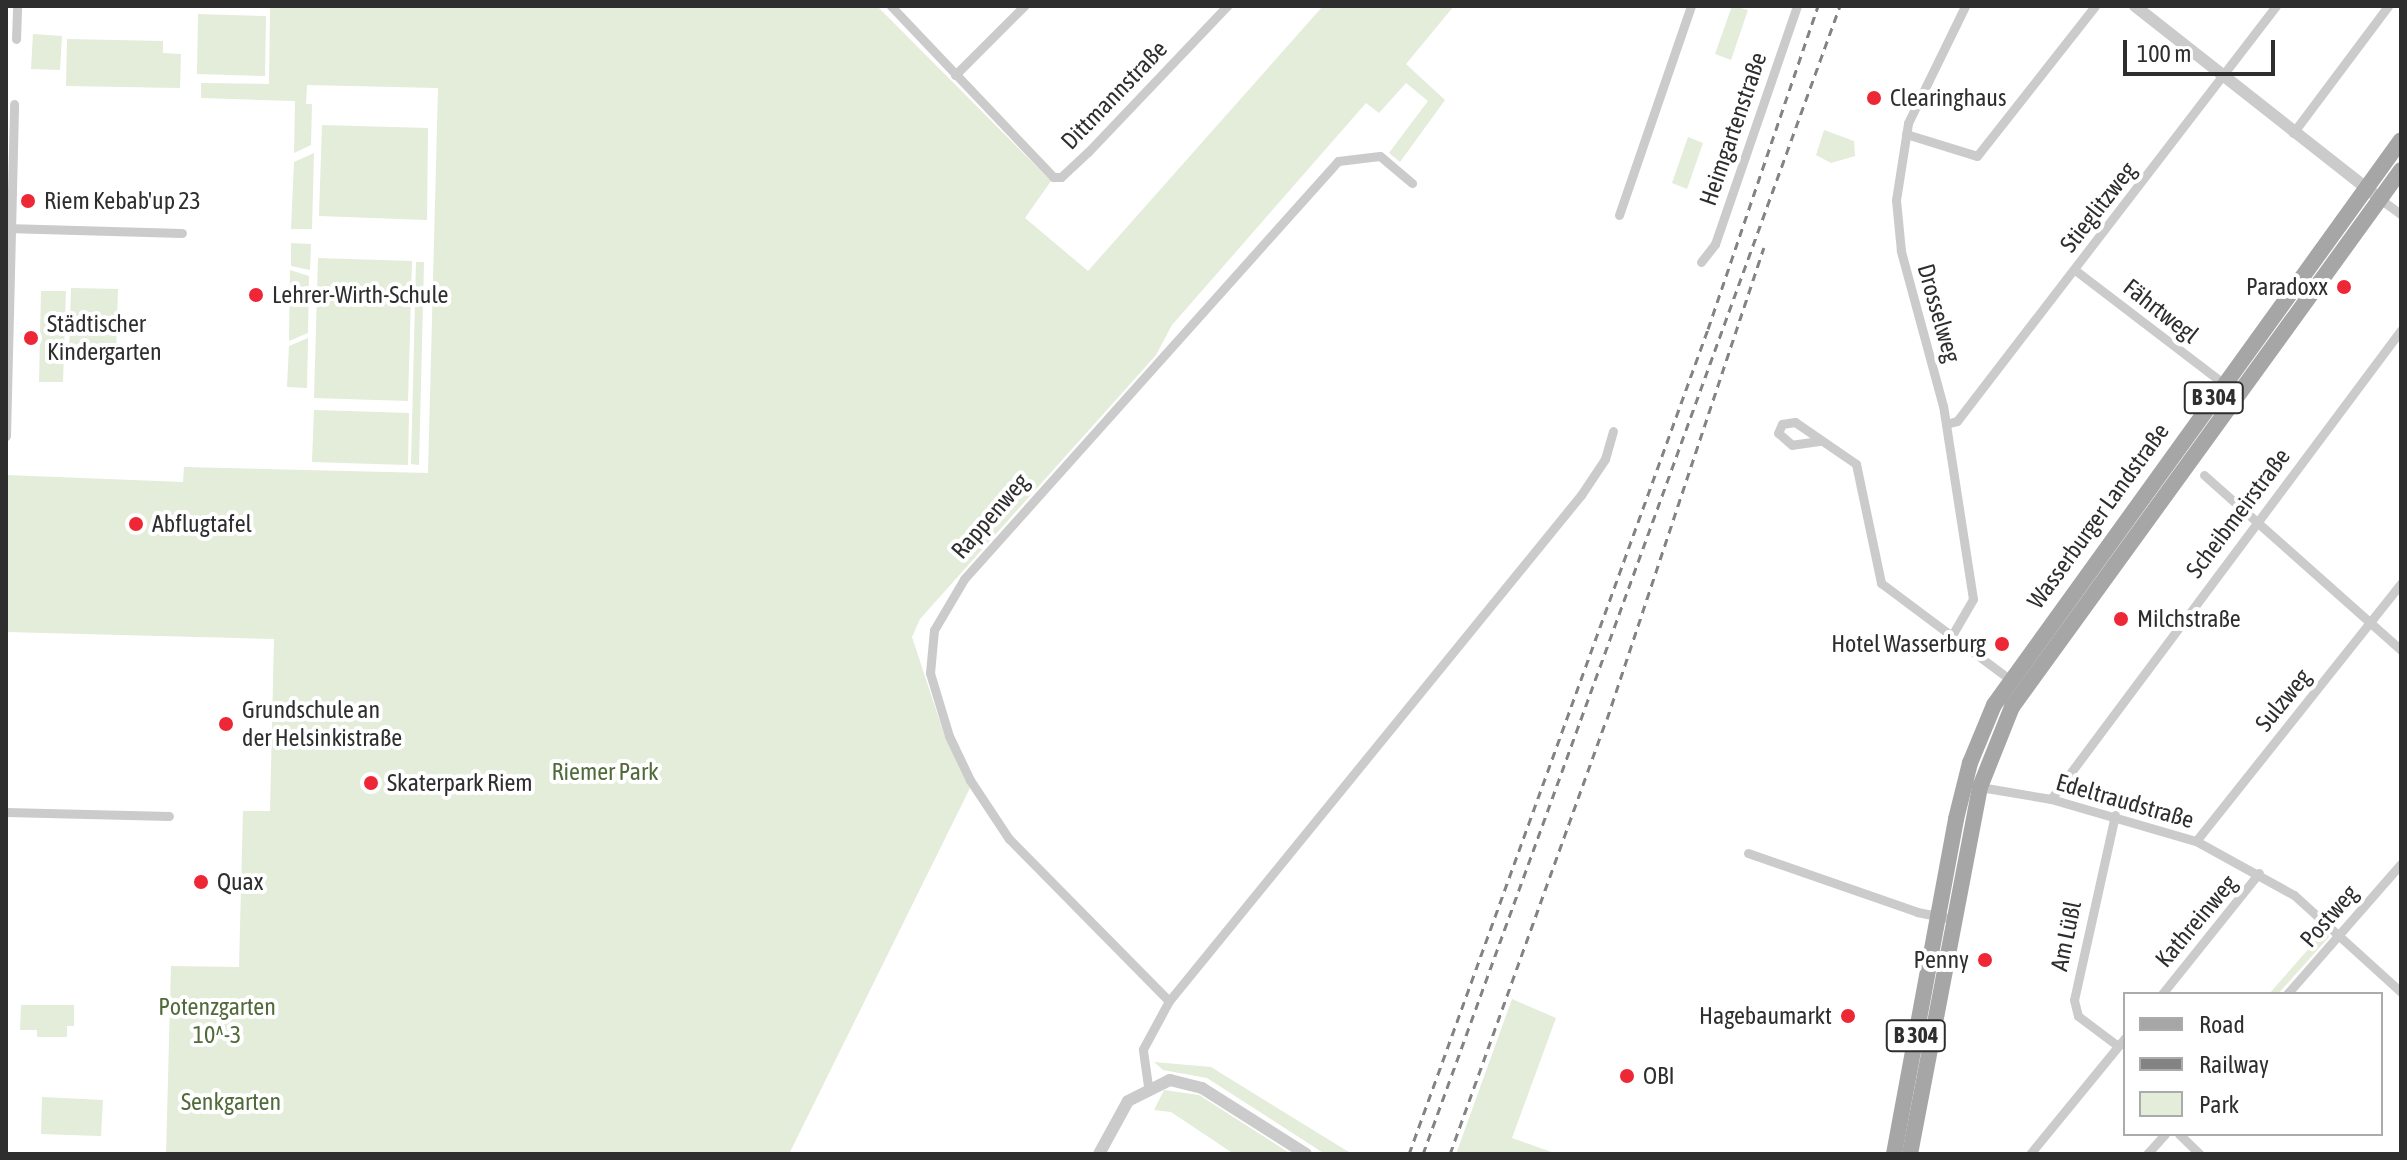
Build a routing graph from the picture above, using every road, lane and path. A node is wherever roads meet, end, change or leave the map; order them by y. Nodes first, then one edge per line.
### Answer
1 (17, 6) edge
2 (891, 6) edge
3 (1024, 6) edge
4 (1227, 6) edge
5 (1691, 6) edge
6 (1797, 6) edge
7 (1965, 6) edge
8 (2095, 6) edge
9 (2135, 6) edge
10 (2276, 6) edge
11 (2388, 6) edge
12 (16, 39) dead end
13 (955, 75) junction
14 (2222, 78) junction
15 (14, 104) dead end
16 (2293, 133) junction
17 (1906, 134) junction
18 (2401, 140) edge
19 (2401, 170) edge
20 (1412, 183) dead end
21 (2365, 188) junction
22 (2380, 199) junction
23 (2401, 214) edge
24 (1619, 215) dead end
25 (9, 228) edge
26 (182, 233) dead end
27 (1701, 262) dead end
28 (2075, 270) junction
29 (2401, 330) edge
30 (2224, 384) junction
31 (1946, 424) junction
32 (1613, 431) dead end
33 (6, 436) edge
34 (1819, 441) dead end
35 (2204, 475) dead end
36 (2256, 521) junction
37 (2401, 583) edge
38 (2371, 623) junction
39 (1951, 637) junction
40 (2401, 650) edge
41 (2016, 684) junction
42 (1980, 787) junction
43 (2051, 799) junction
44 (6, 812) edge
45 (2115, 815) junction
46 (169, 816) dead end
47 (2196, 841) junction
48 (1748, 853) dead end
49 (2401, 864) edge
50 (2259, 873) junction
51 (1946, 918) junction
52 (2340, 933) junction
53 (2164, 992) edge
54 (2289, 992) edge
55 (2401, 992) edge
56 (1169, 1001) junction
57 (2122, 1042) edge
58 (1148, 1086) junction
59 (2163, 1136) edge
60 (2181, 1136) edge
61 (1099, 1154) edge
62 (1306, 1154) edge
63 (1894, 1154) edge
64 (1910, 1154) edge
65 (2030, 1154) edge
66 (2147, 1154) edge
67 (2200, 1154) edge

1 - 12 street
2 - 13 street
3 - 13 street
4 - 13 street, Dittmannstraße
5 - 24 street
6 - 27 street, Heimgartenstraße
7 - 17 street, Drosselweg
8 - 17 street
9 - 14 street
10 - 14 street, Stieglitzweg
11 - 16 street
14 - 16 street
14 - 28 street, Stieglitzweg
15 - 25 street
16 - 21 street
17 - 31 street, Drosselweg
18 - 21 main road, Wasserburger Landstraße / B 304
19 - 22 main road, Wasserburger Landstraße / B 304
20 - 56 street, Rappenweg
21 - 22 street
21 - 30 main road, Wasserburger Landstraße / B 304
22 - 23 street
22 - 41 main road, Wasserburger Landstraße / B 304
25 - 26 street
25 - 33 street
28 - 30 street, Fährtwegl
28 - 31 street, Stieglitzweg
29 - 36 street, Scheibmeirstraße
30 - 41 main road, Wasserburger Landstraße / B 304
31 - 39 street, Drosselweg
32 - 56 street
34 - 39 street
35 - 36 street
36 - 38 street
36 - 43 street, Scheibmeirstraße
37 - 38 street, Sulzweg
38 - 40 street
38 - 47 street, Sulzweg
39 - 41 street
41 - 42 main road, Wasserburger Landstraße / B 304
41 - 51 main road, Wasserburger Landstraße / B 304
42 - 43 street, Edeltraudstraße
42 - 51 main road, Wasserburger Landstraße / B 304
43 - 45 street, Edeltraudstraße
44 - 46 street
45 - 47 street, Edeltraudstraße
45 - 57 street, Am Lüßl
47 - 50 street, Edeltraudstraße
48 - 51 street
49 - 52 street, Postweg
50 - 52 street, Edeltraudstraße
50 - 53 street, Kathreinweg
51 - 63 main road, Wasserburger Landstraße / B 304
51 - 64 main road, Wasserburger Landstraße / B 304
52 - 54 street, Postweg
52 - 55 street, Edeltraudstraße
56 - 58 street
57 - 65 street
58 - 61 street
58 - 62 street
59 - 66 street
60 - 67 street

